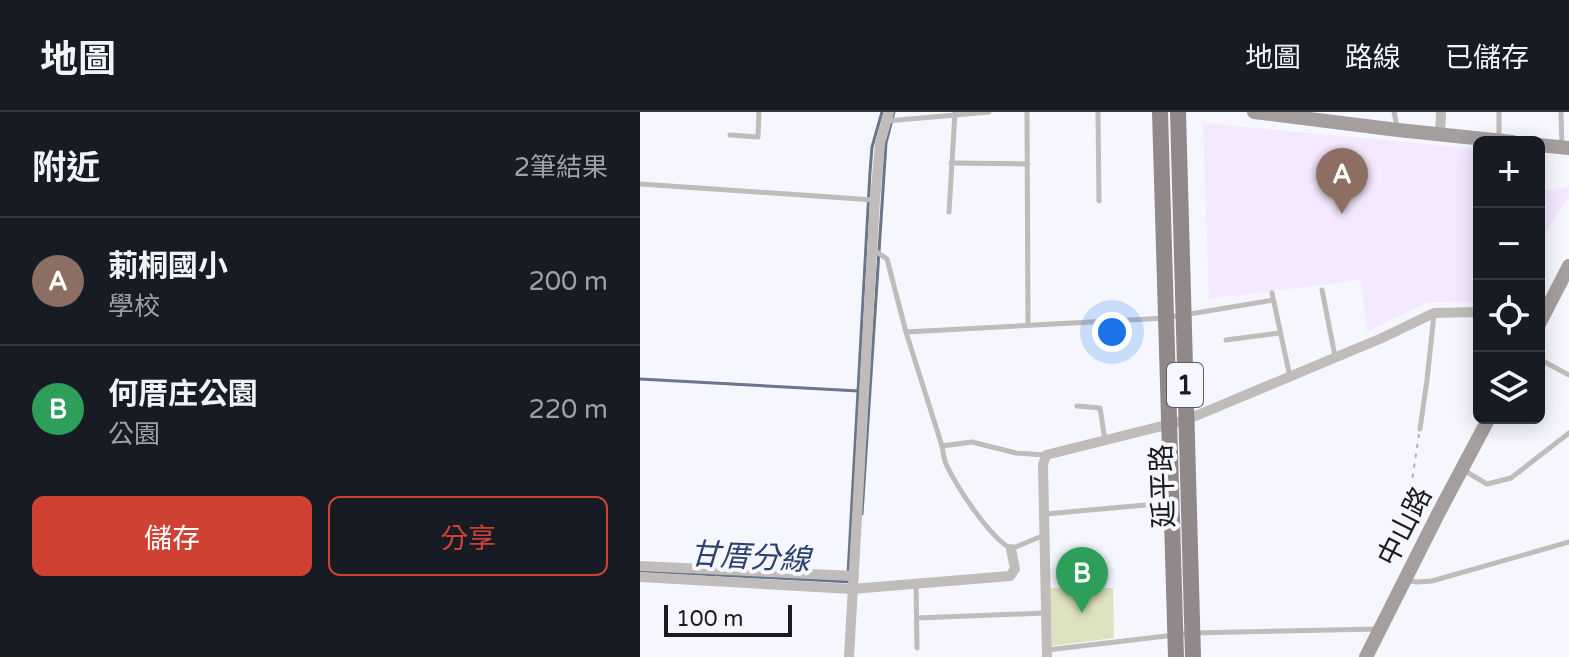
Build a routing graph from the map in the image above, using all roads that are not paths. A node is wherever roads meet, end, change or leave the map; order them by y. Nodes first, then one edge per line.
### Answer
1 (759, 112) edge
2 (989, 112) edge
3 (1027, 112) edge
4 (1098, 112) edge
5 (1160, 112) edge
6 (1178, 112) edge
7 (1254, 112) edge
8 (1394, 112) edge
9 (1441, 112) edge
10 (1499, 112) edge
11 (1561, 112) edge
12 (955, 114) edge
13 (887, 116) edge
14 (1398, 130) junction
15 (1440, 134) junction
16 (730, 135) dead end
17 (1505, 136) edge
18 (1473, 138) edge
19 (1545, 146) edge
20 (1565, 148) edge
21 (951, 163) junction
22 (1028, 164) junction
23 (640, 184) edge
24 (875, 200) junction
25 (1099, 201) dead end
26 (949, 212) dead end
27 (872, 249) junction
28 (1569, 266) edge
29 (1322, 290) dead end
30 (1545, 310) edge
31 (1473, 312) edge
32 (1434, 313) junction
33 (1184, 314) junction
34 (1166, 318) junction
35 (1028, 326) junction
36 (906, 332) junction
37 (1280, 333) junction
38 (1226, 340) dead end
39 (1335, 358) junction
40 (1545, 362) edge
41 (1569, 375) edge
42 (1290, 377) junction
43 (1077, 406) dead end
44 (1178, 422) junction
45 (1486, 424) edge
46 (1420, 429) road end
47 (1569, 433) edge
48 (1105, 441) junction
49 (942, 446) junction
50 (1046, 455) junction
51 (1462, 470) junction
52 (1171, 503) junction
53 (1045, 514) junction
54 (1045, 535) junction
55 (1569, 542) edge
56 (1011, 549) junction
57 (640, 566) edge
58 (854, 576) junction
59 (640, 577) edge
60 (1406, 580) junction
61 (916, 583) junction
62 (852, 589) junction
63 (1046, 613) junction
64 (917, 618) junction
65 (1380, 629) junction
66 (1184, 634) junction
67 (917, 648) dead end
68 (1047, 653) edge
69 (849, 657) edge
70 (1176, 657) edge
71 (1193, 657) edge
72 (1366, 657) edge

1 - 16 lane
2 - 12 lane
3 - 22 lane
4 - 25 lane
5 - 34 main road, 延平路 / 1
6 - 33 main road, 延平路 / 1
7 - 14 street
8 - 14 lane
9 - 15 street
10 - 17 lane
11 - 20 lane
12 - 13 lane
12 - 21 lane
13 - 24 street
14 - 15 street
15 - 18 street
19 - 20 street
21 - 22 lane
21 - 26 lane
22 - 35 lane
23 - 24 lane
24 - 27 street
27 - 36 lane
27 - 58 street
28 - 30 street
29 - 39 lane
31 - 32 street
32 - 39 street
32 - 46 lane
33 - 34 lane
33 - 37 lane
33 - 44 main road, 延平路 / 1
34 - 35 lane
34 - 44 main road, 延平路 / 1
35 - 36 lane
36 - 49 lane
37 - 38 lane
37 - 42 lane
39 - 42 street
40 - 41 lane
42 - 44 street
43 - 48 lane
44 - 48 street
44 - 52 main road, 延平路 / 1
44 - 66 main road, 延平路 / 1
45 - 51 street, 中山路
47 - 51 lane
48 - 50 street
49 - 50 lane
49 - 56 lane
50 - 53 street
51 - 60 street, 中山路
52 - 53 lane
52 - 66 main road, 延平路 / 1
53 - 54 street
54 - 56 lane
54 - 63 street
55 - 60 lane
56 - 61 street
57 - 58 street
58 - 62 street
59 - 62 street
60 - 65 street, 中山路
61 - 62 street
61 - 64 lane
62 - 69 street
63 - 64 lane
63 - 68 street
64 - 67 lane
65 - 66 lane
65 - 72 street, 中山路
66 - 68 lane
66 - 70 main road, 延平路 / 1
66 - 71 main road, 延平路 / 1

